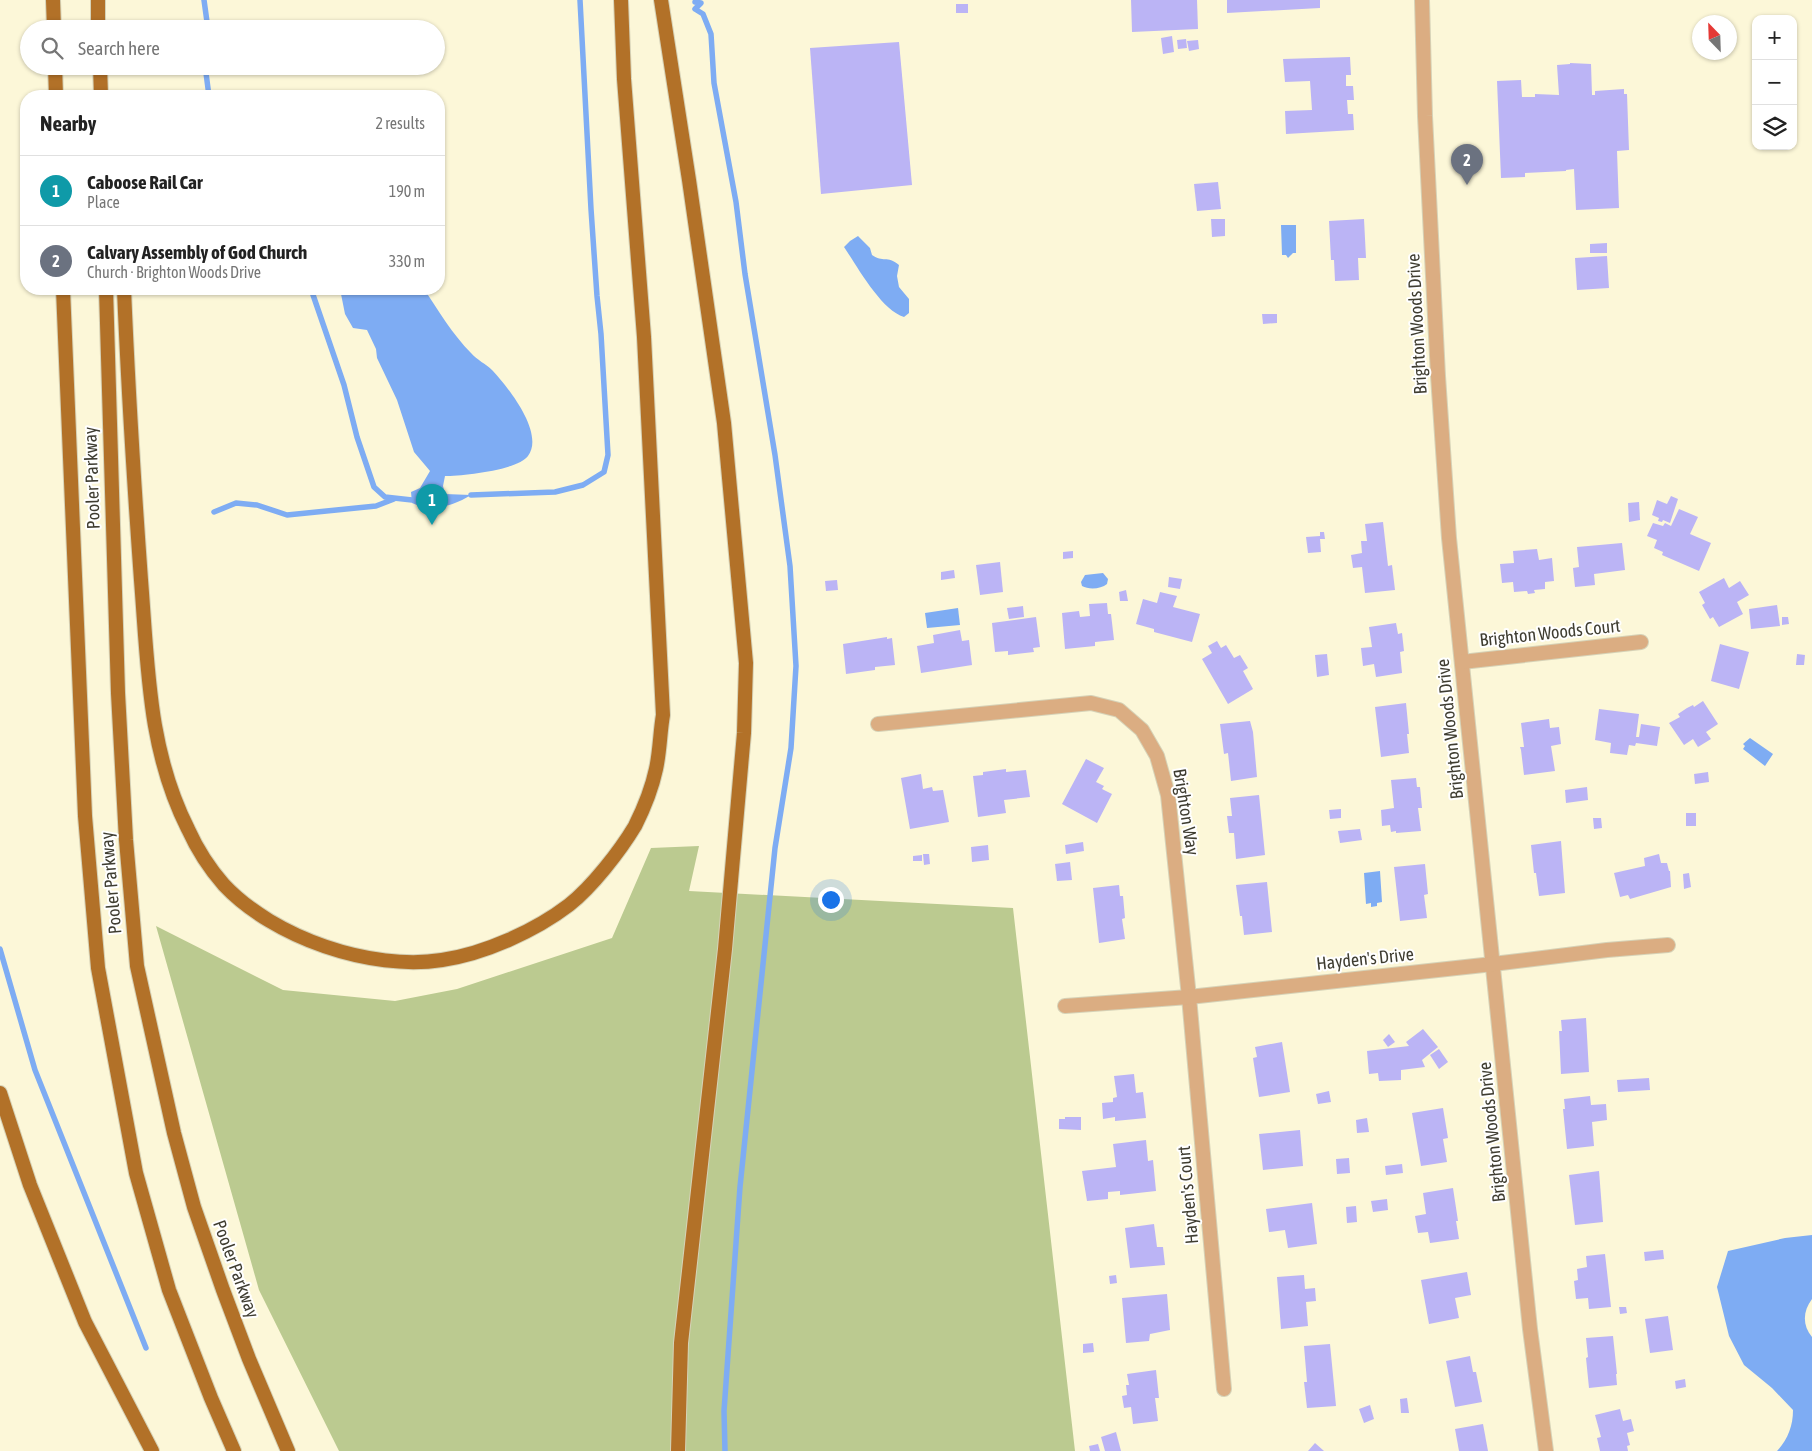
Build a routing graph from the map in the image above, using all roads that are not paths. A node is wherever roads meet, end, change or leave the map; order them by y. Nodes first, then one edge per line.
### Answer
1 (53, 0) edge
2 (98, 0) edge
3 (621, 0) edge
4 (661, 0) edge
5 (1422, 0) edge
6 (54, 20) edge
7 (98, 20) edge
8 (55, 75) edge
9 (100, 75) edge
10 (56, 90) edge
11 (100, 90) edge
12 (63, 295) edge
13 (106, 295) edge
14 (124, 295) edge
15 (1641, 642) dead end
16 (1462, 662) junction
17 (878, 724) dead end
18 (1668, 945) dead end
19 (1493, 964) junction
20 (1189, 997) junction
21 (1065, 1006) dead end
22 (0, 1093) edge
23 (1224, 1389) dead end
24 (152, 1451) edge
25 (234, 1451) edge
26 (288, 1451) edge
27 (678, 1451) edge
28 (1546, 1451) edge

1 - 6 main road
2 - 7 main road
3 - 14 main road
4 - 27 main road
5 - 16 street, Brighton Woods Drive
8 - 10 main road
9 - 11 main road
12 - 25 main road, Pooler Parkway
13 - 26 main road, Pooler Parkway
15 - 16 street, Brighton Woods Court
16 - 19 street, Brighton Woods Drive
17 - 20 street, Brighton Way
18 - 19 street, Hayden's Drive
19 - 20 street, Hayden's Drive
19 - 28 street, Brighton Woods Drive
20 - 21 street, Hayden's Drive
20 - 23 street, Hayden's Court
22 - 24 main road

